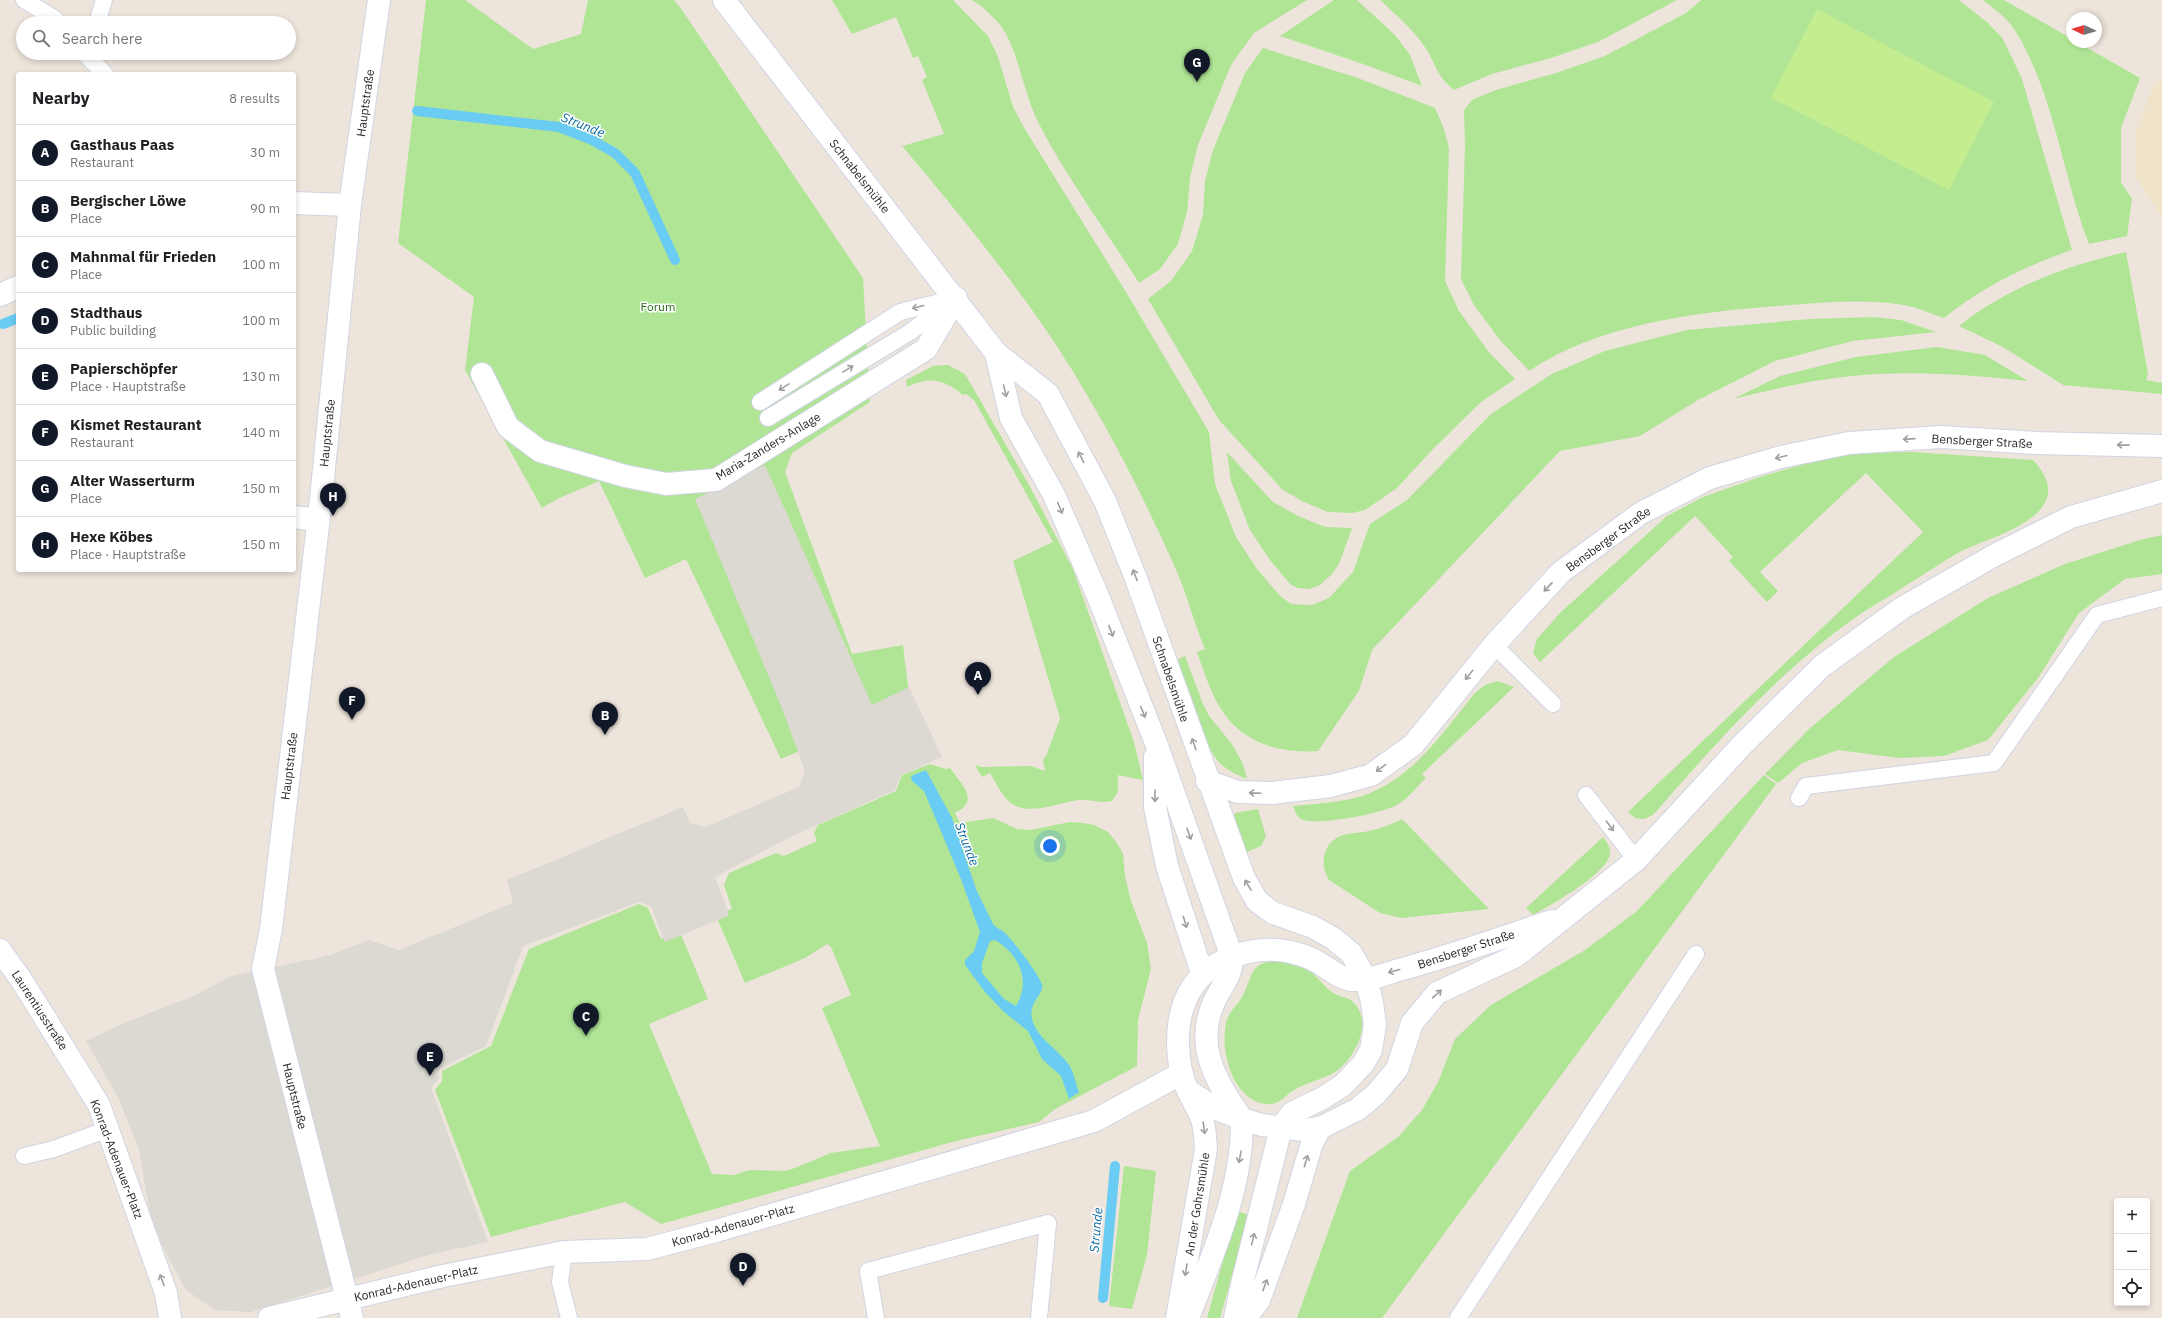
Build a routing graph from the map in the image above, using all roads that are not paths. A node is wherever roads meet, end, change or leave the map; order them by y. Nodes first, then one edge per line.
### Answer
1 (24, 0) edge
2 (104, 0) edge
3 (379, 0) edge
4 (724, 0) edge
5 (51, 16) edge
6 (99, 16) edge
7 (91, 60) edge
8 (103, 72) edge
9 (296, 203) edge
10 (350, 205) junction
11 (16, 289) edge
12 (0, 295) edge
13 (956, 298) junction
14 (996, 353) junction
15 (482, 374) dead end
16 (760, 402) dead end
17 (768, 418) dead end
18 (2162, 446) edge
19 (2162, 491) edge
20 (2162, 503) edge
21 (296, 517) edge
22 (318, 520) junction
23 (1995, 556) junction
24 (2162, 598) edge
25 (1494, 645) junction
26 (1553, 704) dead end
27 (1156, 743) junction
28 (1207, 781) junction
29 (1586, 795) dead end
30 (1799, 798) dead end
31 (1636, 860) junction
32 (1565, 917) junction
33 (0, 950) edge
34 (1696, 954) dead end
35 (1232, 957) junction
36 (1202, 973) junction
37 (1366, 979) junction
38 (79, 1071) joint
39 (1186, 1083) junction
40 (1242, 1118) junction
41 (1281, 1128) junction
42 (1320, 1128) junction
43 (108, 1129) junction
44 (24, 1156) dead end
45 (564, 1252) junction
46 (349, 1309) edge
47 (170, 1318) edge
48 (269, 1318) edge
49 (569, 1318) edge
50 (876, 1318) edge
51 (1039, 1318) edge
52 (1177, 1318) edge
53 (1188, 1318) edge
54 (1235, 1318) edge
55 (1246, 1318) edge
56 (1458, 1318) edge

1 - 5 lane
2 - 6 lane
3 - 10 main road, Hauptstraße
4 - 13 main road, Schnabelsmühle
7 - 8 lane
9 - 10 main road
10 - 22 main road, Hauptstraße
11 - 12 main road
13 - 14 main road, Schnabelsmühle
13 - 15 main road, Maria-Zanders-Anlage
13 -> 16 lane
17 -> 13 lane
14 -> 27 main road, Schnabelsmühle
28 -> 14 main road, Schnabelsmühle
18 -> 25 main road, Bensberger Straße
19 - 23 main road, Bensberger Straße
20 - 23 main road, Bensberger Straße
21 - 22 main road
22 - 46 main road, Hauptstraße
23 - 31 main road, Bensberger Straße
24 - 30 lane
25 - 26 lane
25 -> 28 main road, Bensberger Straße
27 -> 35 main road, Schnabelsmühle
27 -> 36 main road, Schnabelsmühle
37 -> 28 main road, Schnabelsmühle
29 -> 31 lane
31 - 32 main road, Bensberger Straße
32 -> 37 main road, Bensberger Straße
42 -> 32 main road, Bensberger Straße
33 - 38 main road, Laurentiusstraße
34 - 56 lane
35 - 36 main road
35 - 37 main road
35 - 40 main road, Schnabelsmühle
36 - 39 main road
37 - 41 main road, Schnabelsmühle
38 - 43 main road, Konrad-Adenauer-Platz
39 - 40 main road
39 - 45 main road, Konrad-Adenauer-Platz
39 -> 52 main road, An der Gohrsmühle
40 - 41 main road
40 -> 53 main road, An der Gohrsmühle
41 - 42 main road, Bensberger Straße
54 -> 41 main road
55 -> 42 main road
43 - 44 lane
47 -> 43 main road, Konrad-Adenauer-Platz
45 - 46 main road, Konrad-Adenauer-Platz
45 - 49 lane
46 - 48 main road, Konrad-Adenauer-Platz
50 - 51 lane

